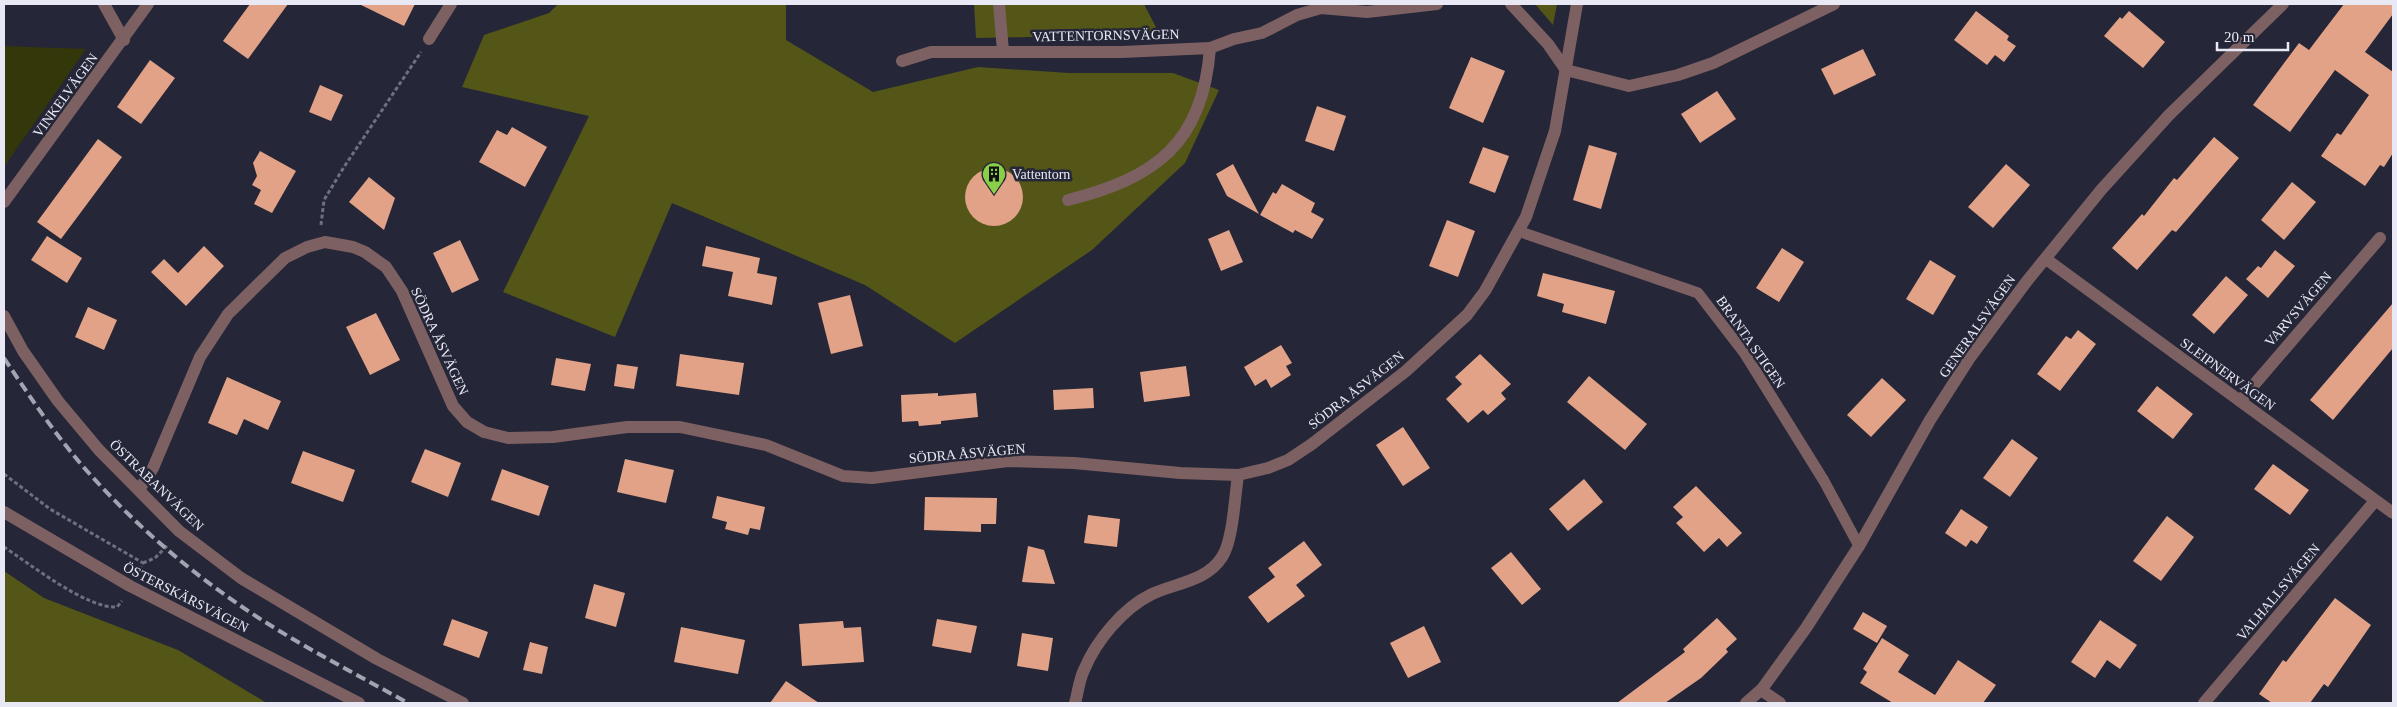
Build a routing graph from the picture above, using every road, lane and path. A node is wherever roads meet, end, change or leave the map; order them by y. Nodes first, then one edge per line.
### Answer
1 (104, 4) edge
2 (148, 4) edge
3 (451, 4) edge
4 (999, 4) edge
5 (1437, 4) edge
6 (1511, 4) edge
7 (1577, 4) edge
8 (1834, 4) edge
9 (2283, 4) edge
10 (429, 39) joint
11 (124, 40) junction
12 (1210, 48) junction
13 (1003, 51) junction
14 (902, 61) dead end
15 (1566, 70) junction
16 (1068, 200) dead end
17 (4, 202) edge
18 (1518, 231) junction
19 (2380, 238) dead end
20 (324, 242) junction
21 (2046, 259) junction
22 (4, 316) edge
23 (2240, 401) junction
24 (4, 474) edge
25 (1238, 475) junction
26 (139, 490) junction
27 (2375, 501) junction
28 (4, 512) edge
29 (2393, 513) edge
30 (179, 530) junction
31 (1859, 546) junction
32 (4, 548) edge
33 (143, 563) junction
34 (130, 586) junction
35 (1760, 690) junction
36 (359, 703) edge
37 (463, 703) edge
38 (1075, 703) edge
39 (1746, 703) edge
40 (1780, 703) edge
41 (2204, 703) edge

1 - 11 street
2 - 11 street, VINKELVÄGEN
3 - 10 street
4 - 13 street
5 - 12 street, VATTENTORNSVÄGEN
6 - 15 street
7 - 15 street, SÖDRA ÅSVÄGEN
8 - 15 street
9 - 21 street, GENERALSVÄGEN
10 - 20 path
11 - 17 street, VINKELVÄGEN
12 - 13 street, VATTENTORNSVÄGEN
12 - 16 street
13 - 14 street, VATTENTORNSVÄGEN
15 - 18 street, SÖDRA ÅSVÄGEN
18 - 25 street, SÖDRA ÅSVÄGEN
18 - 31 lane, BRANTA STIGEN
19 - 23 street, VARVSVÄGEN
20 - 25 street, SÖDRA ÅSVÄGEN
20 - 26 street, SÖDRA ÅSVÄGEN
21 - 23 street, SLEIPNERVÄGEN
21 - 31 street, GENERALSVÄGEN
22 - 26 street, ÖSTRABANVÄGEN
23 - 27 street, SLEIPNERVÄGEN
24 - 33 path
25 - 38 street
26 - 30 street, ÖSTRABANVÄGEN
27 - 29 street, SLEIPNERVÄGEN
27 - 41 street, VALHALLSVÄGEN
28 - 34 street, ÖSTERSKÄRSVÄGEN
30 - 33 path
30 - 37 street, ÖSTRABANVÄGEN
31 - 35 street, GENERALSVÄGEN
32 - 34 path
33 - 34 path
34 - 36 street, ÖSTERSKÄRSVÄGEN
35 - 39 street, GENERALSVÄGEN
35 - 40 street

